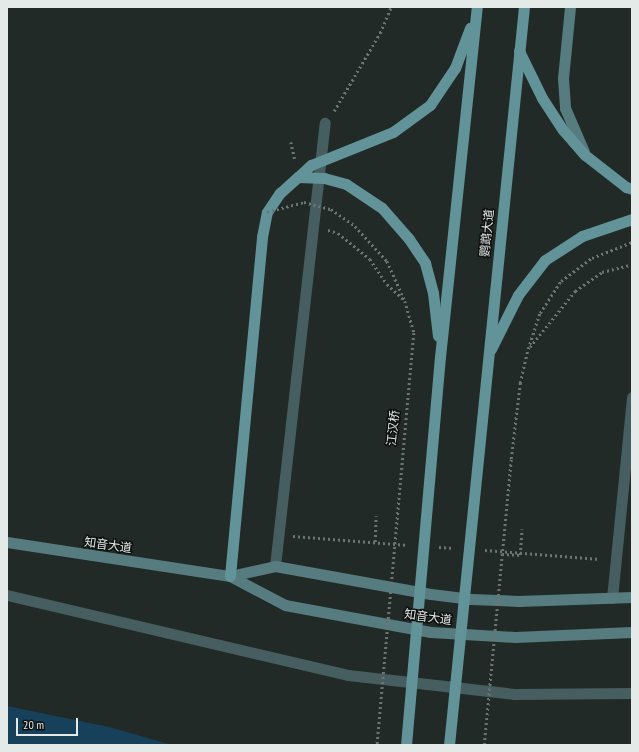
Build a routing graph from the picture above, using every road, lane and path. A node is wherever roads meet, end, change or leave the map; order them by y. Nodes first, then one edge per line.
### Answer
1 (391, 7) edge
2 (524, 7) edge
3 (570, 7) edge
4 (476, 10) edge
5 (519, 51) junction
6 (325, 123) joint
7 (585, 155) junction
8 (298, 177) junction
9 (632, 189) edge
10 (267, 212) junction
11 (632, 219) edge
12 (313, 226) junction
13 (632, 242) edge
14 (631, 265) dead end
15 (405, 301) junction
16 (528, 349) junction
17 (440, 357) junction
18 (487, 359) junction
19 (632, 396) edge
20 (376, 516) dead end
21 (522, 529) dead end
22 (7, 542) edge
23 (396, 544) junction
24 (502, 554) junction
25 (275, 566) junction
26 (230, 576) junction
27 (7, 595) edge
28 (632, 597) edge
29 (612, 598) junction
30 (632, 632) edge
31 (632, 693) edge
32 (377, 745) edge
33 (406, 745) edge
34 (449, 745) edge
35 (484, 745) edge

1 - 6 path
2 - 5 main road, 鹦鹉大道, bridge
3 - 7 main road
4 - 8 main road, bridge
4 - 17 main road, bridge
5 - 7 main road, bridge
5 - 18 main road, 鹦鹉大道, bridge
6 - 12 lane
7 - 9 main road, bridge
8 - 10 main road
8 - 17 main road, bridge
10 - 15 path, 江汉桥, bridge
10 - 26 main road
11 - 18 main road, bridge
12 - 15 path
12 - 25 lane
13 - 16 path, bridge
14 - 16 path, bridge
15 - 23 path, 江汉桥, bridge
16 - 24 path, bridge
17 - 33 main road, bridge
18 - 34 main road, 鹦鹉大道, bridge
19 - 29 lane
20 - 23 path
21 - 24 path, bridge
22 - 26 main road, 知音大道
23 - 32 path, 江汉桥, bridge
24 - 35 path, bridge
25 - 26 main road, 知音大道
25 - 29 main road, 知音大道
26 - 30 main road, 知音大道
27 - 31 lane
28 - 29 main road, 知音大道

